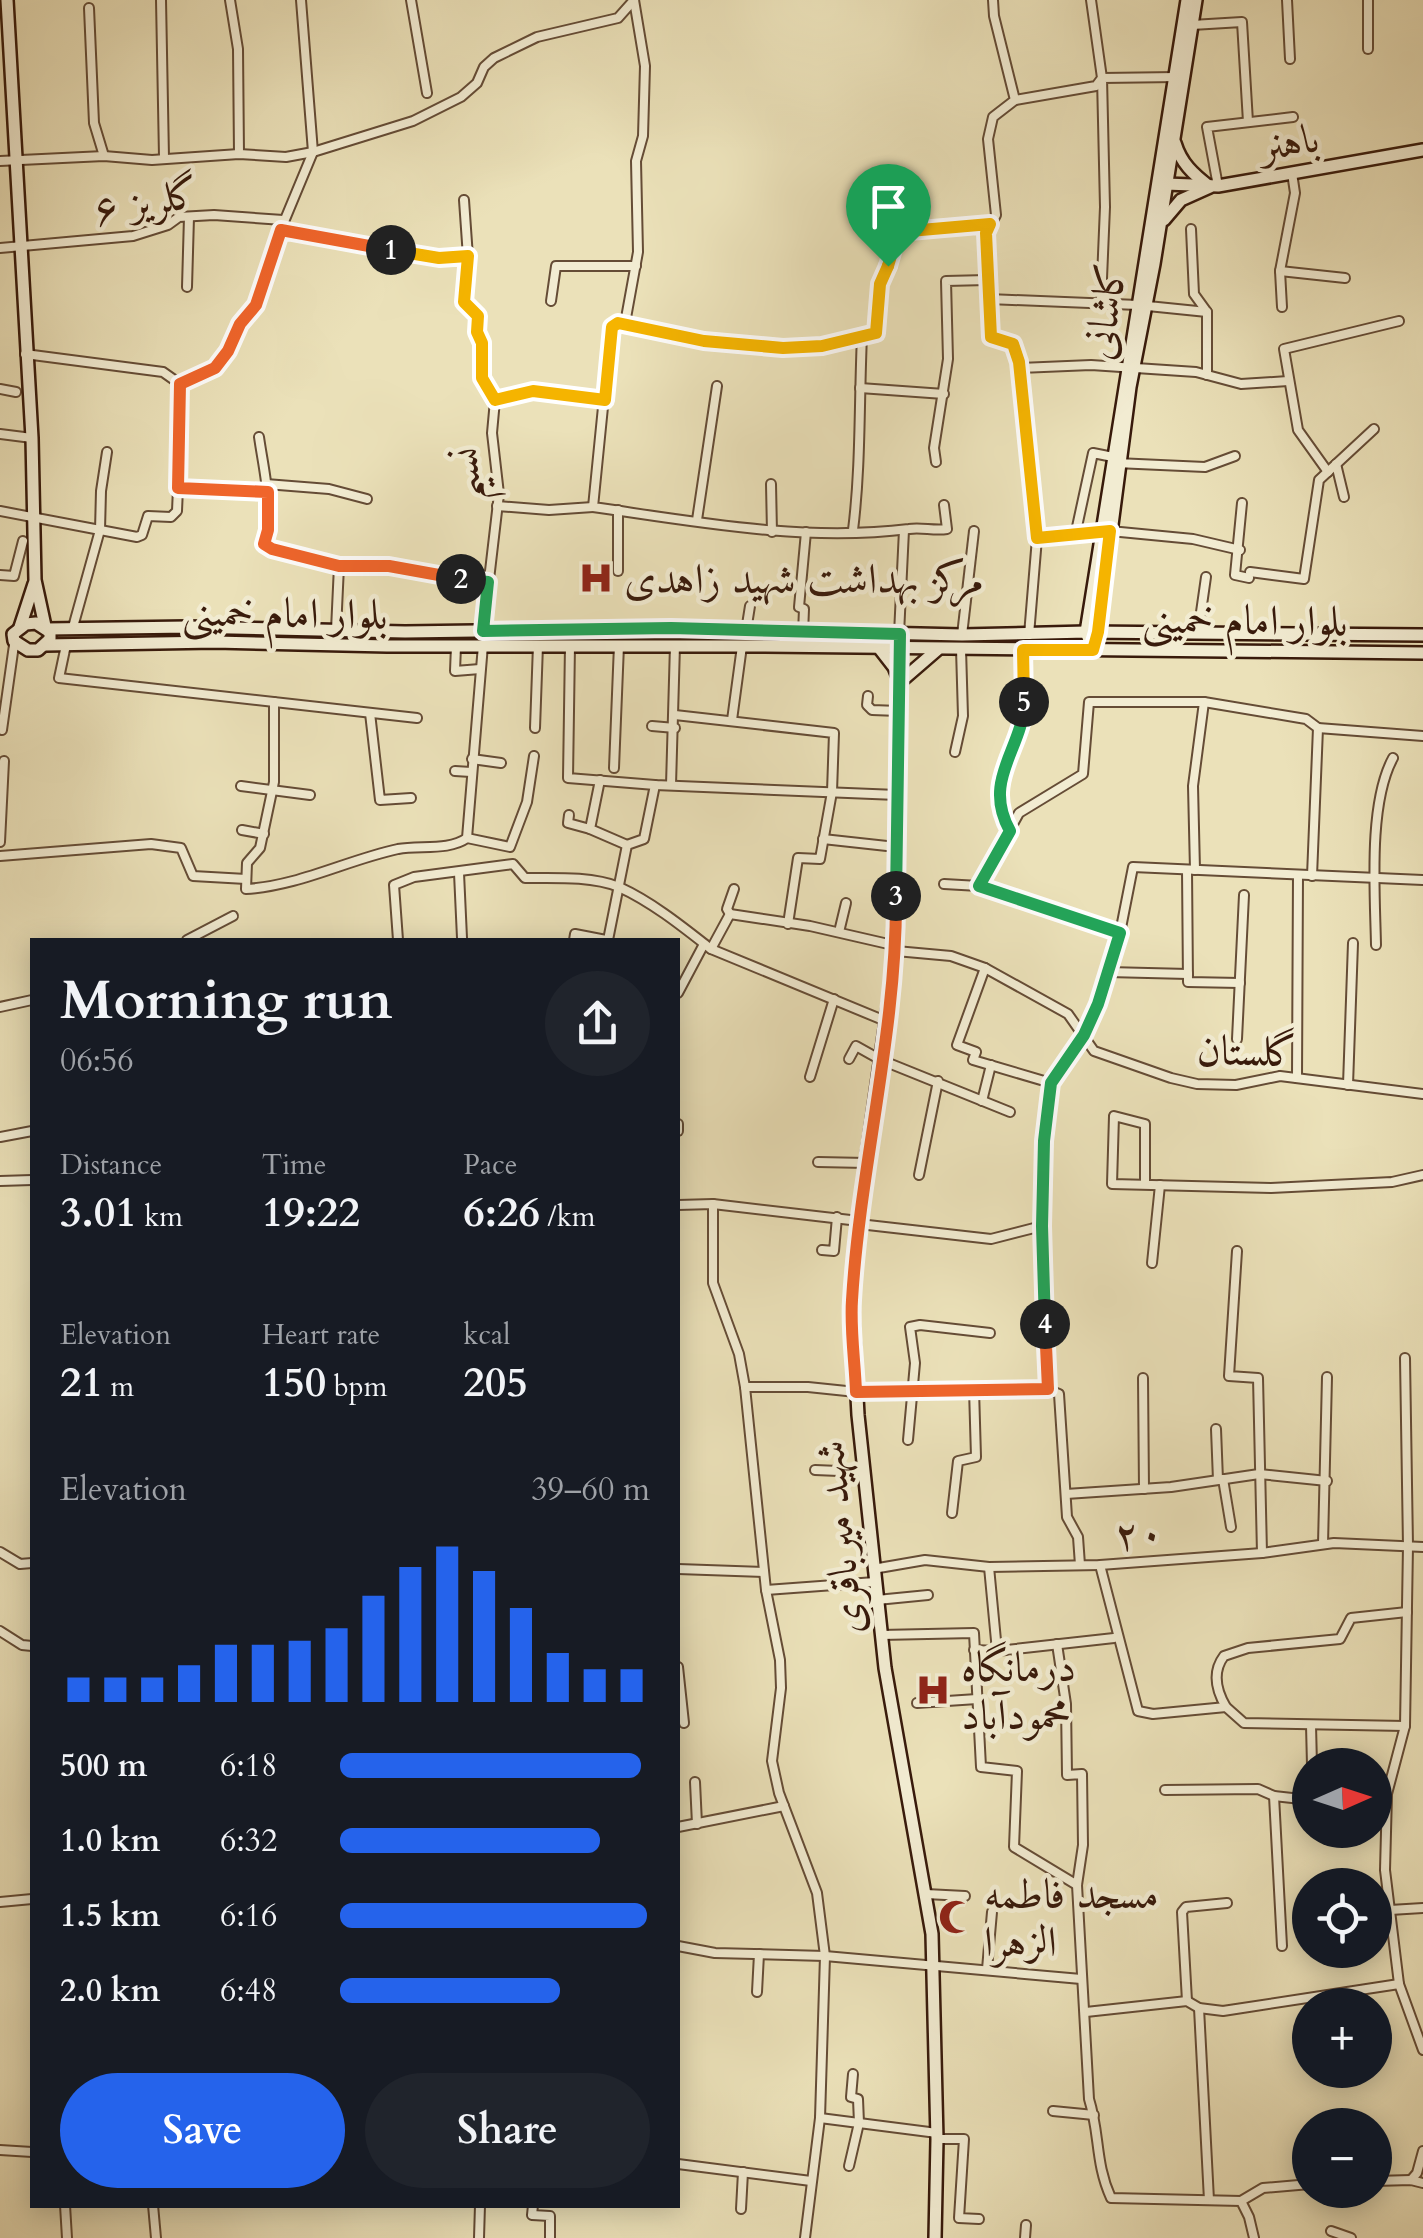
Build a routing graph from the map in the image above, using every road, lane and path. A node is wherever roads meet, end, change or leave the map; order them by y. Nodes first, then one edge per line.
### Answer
1 (7, 0) edge
2 (160, 0) edge
3 (230, 0) edge
4 (301, 0) edge
5 (411, 0) edge
6 (634, 0) edge
7 (993, 0) edge
8 (1091, 0) edge
9 (1187, 0) edge
10 (1196, 0) edge
11 (1287, 0) edge
12 (1368, 0) edge
13 (89, 8) dead end
14 (1190, 25) junction
15 (1368, 49) dead end
16 (1290, 58) dead end
17 (1177, 76) junction
18 (1102, 78) junction
19 (427, 93) dead end
20 (1015, 100) junction
21 (1293, 117) dead end
22 (1167, 120) junction
23 (1248, 122) junction
24 (1173, 138) junction
25 (1423, 150) edge
26 (313, 152) junction
27 (240, 154) junction
28 (104, 156) junction
29 (164, 157) junction
30 (0, 161) edge
31 (14, 161) junction
32 (1292, 173) junction
33 (1166, 184) junction
34 (1214, 187) junction
35 (464, 200) dead end
36 (190, 217) junction
37 (990, 224) junction
38 (282, 225) junction
39 (1192, 228) dead end
40 (1159, 230) junction
41 (1148, 240) junction
42 (19, 246) junction
43 (0, 248) edge
44 (468, 256) junction
45 (636, 266) junction
46 (1280, 271) junction
47 (1346, 278) dead end
48 (987, 280) junction
49 (187, 287) dead end
50 (988, 299) junction
51 (551, 301) dead end
52 (1101, 302) junction
53 (1142, 306) junction
54 (1282, 307) dead end
55 (1207, 312) junction
56 (1399, 321) dead end
57 (618, 323) junction
58 (862, 336) junction
59 (25, 354) junction
60 (1130, 367) junction
61 (1020, 368) junction
62 (1206, 375) junction
63 (1288, 380) junction
64 (180, 384) junction
65 (717, 386) dead end
66 (860, 388) junction
67 (0, 389) edge
68 (16, 392) dead end
69 (944, 394) junction
70 (495, 400) junction
71 (605, 400) junction
72 (1374, 429) dead end
73 (0, 434) edge
74 (259, 437) dead end
75 (32, 438) junction
76 (107, 452) dead end
77 (1235, 456) dead end
78 (1115, 461) junction
79 (936, 462) dead end
80 (1336, 464) junction
81 (1328, 472) junction
82 (771, 484) dead end
83 (178, 488) junction
84 (267, 488) junction
85 (1344, 497) dead end
86 (367, 499) dead end
87 (1242, 503) dead end
88 (944, 505) dead end
89 (497, 506) junction
90 (594, 507) junction
91 (618, 510) junction
92 (0, 511) edge
93 (34, 516) junction
94 (697, 520) junction
95 (100, 530) junction
96 (853, 530) junction
97 (904, 530) junction
98 (974, 531) dead end
99 (772, 532) junction
100 (806, 532) junction
101 (1106, 532) junction
102 (1074, 536) junction
103 (1037, 538) junction
104 (23, 541) dead end
105 (1240, 550) junction
106 (339, 566) junction
107 (618, 571) dead end
108 (0, 575) edge
109 (1206, 577) dead end
110 (36, 580) junction
111 (488, 582) junction
112 (750, 606) dead end
113 (19, 627) junction
114 (73, 627) junction
115 (46, 628) junction
116 (0, 630) edge
117 (336, 630) junction
118 (483, 631) junction
119 (746, 632) junction
120 (1092, 632) junction
121 (804, 633) junction
122 (1198, 633) junction
123 (900, 634) junction
124 (962, 635) junction
125 (1029, 635) junction
126 (1394, 635) junction
127 (1423, 635) edge
128 (0, 643) edge
129 (570, 644) junction
130 (66, 645) junction
131 (483, 645) junction
132 (538, 645) junction
133 (618, 645) junction
134 (675, 645) junction
135 (17, 646) junction
136 (46, 646) junction
137 (456, 646) junction
138 (742, 646) junction
139 (880, 649) junction
140 (900, 649) junction
141 (937, 650) junction
142 (961, 650) junction
143 (1023, 650) junction
144 (1093, 650) junction
145 (1394, 653) junction
146 (1423, 653) edge
147 (480, 669) junction
148 (900, 682) junction
149 (868, 696) dead end
150 (274, 702) junction
151 (1204, 702) junction
152 (899, 711) junction
153 (370, 713) junction
154 (675, 715) junction
155 (418, 718) dead end
156 (732, 720) junction
157 (652, 726) dead end
158 (535, 728) dead end
159 (675, 728) junction
160 (1318, 728) junction
161 (2, 730) dead end
162 (1423, 736) edge
163 (956, 752) dead end
164 (534, 756) dead end
165 (1393, 758) dead end
166 (472, 759) junction
167 (4, 761) dead end
168 (502, 762) dead end
169 (614, 768) dead end
170 (455, 771) dead end
171 (471, 772) junction
172 (600, 780) junction
173 (655, 785) junction
174 (671, 785) junction
175 (240, 786) dead end
176 (270, 790) junction
177 (832, 792) junction
178 (897, 794) junction
179 (310, 795) dead end
180 (412, 798) dead end
181 (569, 815) dead end
182 (590, 829) junction
183 (242, 830) dead end
184 (1010, 831) junction
185 (264, 834) junction
186 (467, 838) junction
187 (823, 839) junction
188 (0, 842) edge
189 (627, 845) junction
190 (510, 847) junction
191 (896, 847) junction
192 (0, 856) edge
193 (513, 864) junction
194 (1191, 870) junction
195 (458, 872) junction
196 (1298, 875) junction
197 (1312, 876) junction
198 (246, 879) junction
199 (1375, 879) junction
200 (1423, 880) edge
201 (944, 884) dead end
202 (618, 886) junction
203 (979, 886) junction
204 (734, 889) dead end
205 (1244, 895) dead end
206 (846, 903) dead end
207 (730, 914) junction
208 (233, 916) dead end
209 (788, 924) junction
210 (839, 932) junction
211 (1120, 933) junction
212 (191, 938) edge
213 (398, 938) edge
214 (462, 938) edge
215 (574, 938) edge
216 (596, 938) edge
217 (607, 938) edge
218 (1353, 943) dead end
219 (707, 946) junction
220 (1376, 946) dead end
221 (896, 948) junction
222 (985, 968) junction
223 (1108, 972) junction
224 (1188, 974) junction
225 (1240, 984) junction
226 (680, 990) edge
227 (834, 999) junction
228 (30, 1000) edge
229 (0, 1008) edge
230 (888, 1022) junction
231 (1084, 1035) junction
232 (1238, 1039) dead end
233 (848, 1059) dead end
234 (882, 1060) junction
235 (991, 1065) junction
236 (810, 1077) dead end
237 (1297, 1078) junction
238 (938, 1082) junction
239 (1051, 1083) junction
240 (1348, 1086) junction
241 (1423, 1094) edge
242 (982, 1101) junction
243 (1010, 1112) dead end
244 (30, 1131) edge
245 (0, 1138) edge
246 (818, 1162) dead end
247 (866, 1164) junction
248 (919, 1175) dead end
249 (1423, 1175) edge
250 (30, 1180) edge
251 (0, 1181) edge
252 (1145, 1184) junction
253 (1160, 1185) junction
254 (713, 1204) junction
255 (680, 1205) edge
256 (837, 1217) junction
257 (859, 1222) junction
258 (1042, 1226) junction
259 (822, 1250) dead end
260 (1237, 1252) dead end
261 (1152, 1262) dead end
262 (990, 1333) dead end
263 (1405, 1358) dead end
264 (1327, 1377) dead end
265 (1142, 1378) dead end
266 (746, 1387) junction
267 (912, 1389) junction
268 (974, 1389) junction
269 (1048, 1389) junction
270 (856, 1392) junction
271 (1216, 1429) dead end
272 (908, 1440) dead end
273 (815, 1470) dead end
274 (863, 1472) junction
275 (1259, 1474) junction
276 (1221, 1479) junction
277 (1326, 1481) junction
278 (1144, 1489) junction
279 (1066, 1494) junction
280 (952, 1514) dead end
281 (1231, 1527) dead end
282 (1322, 1544) junction
283 (1408, 1546) junction
284 (1423, 1547) edge
285 (0, 1552) edge
286 (1262, 1553) junction
287 (30, 1563) edge
288 (1080, 1565) junction
289 (1100, 1565) junction
290 (989, 1567) junction
291 (680, 1569) edge
292 (764, 1572) junction
293 (874, 1575) junction
294 (766, 1590) junction
295 (928, 1595) dead end
296 (877, 1600) junction
297 (1407, 1612) junction
298 (0, 1630) edge
299 (881, 1635) junction
300 (1114, 1638) dead end
301 (1057, 1644) junction
302 (30, 1645) edge
303 (974, 1650) junction
304 (997, 1651) junction
305 (680, 1686) edge
306 (977, 1699) junction
307 (917, 1703) dead end
308 (1226, 1707) junction
309 (684, 1724) dead end
310 (1311, 1725) junction
311 (1405, 1726) junction
312 (1312, 1748) edge
313 (695, 1782) dead end
314 (1165, 1790) dead end
315 (1274, 1796) junction
316 (1292, 1798) edge
317 (784, 1806) junction
318 (697, 1824) junction
319 (680, 1827) edge
320 (1385, 1868) edge
321 (1077, 1885) junction
322 (926, 1894) junction
323 (966, 1896) dead end
324 (30, 1899) edge
325 (0, 1902) edge
326 (1227, 1903) dead end
327 (1423, 1908) edge
328 (1392, 1910) edge
329 (992, 1912) dead end
330 (1392, 1925) edge
331 (680, 1946) edge
332 (1282, 1946) dead end
333 (759, 1954) junction
334 (825, 1956) junction
335 (934, 1966) junction
336 (987, 1969) junction
337 (1082, 1978) junction
338 (1400, 1984) junction
339 (757, 1992) dead end
340 (1187, 2001) junction
341 (1200, 2008) junction
342 (1086, 2012) junction
343 (1423, 2049) edge
344 (853, 2074) dead end
345 (1053, 2111) dead end
346 (1094, 2116) junction
347 (820, 2118) junction
348 (859, 2123) junction
349 (937, 2136) junction
350 (0, 2150) edge
351 (1423, 2151) edge
352 (30, 2152) edge
353 (680, 2164) edge
354 (850, 2166) dead end
355 (744, 2172) junction
356 (1412, 2180) junction
357 (811, 2181) junction
358 (1392, 2181) edge
359 (1423, 2183) edge
360 (1292, 2186) edge
361 (1209, 2200) junction
362 (1241, 2201) junction
363 (65, 2208) edge
364 (153, 2208) edge
365 (480, 2208) edge
366 (533, 2208) edge
367 (741, 2209) dead end
368 (979, 2219) dead end
369 (1026, 2225) dead end
370 (1331, 2231) dead end
371 (67, 2238) edge
372 (156, 2238) edge
373 (479, 2238) edge
374 (550, 2238) edge
375 (805, 2238) edge
376 (935, 2238) edge
377 (1026, 2238) edge
378 (1254, 2238) edge
379 (1351, 2238) edge

1 - 31 main road
2 - 29 street
3 - 27 street
4 - 26 street
5 - 19 street
6 - 26 street
6 - 45 street
7 - 20 street
8 - 18 street
9 - 17 main road, کاشانی
10 - 14 main road, کاشانی
11 - 16 street
12 - 15 street
13 - 28 street
14 - 17 main road, کاشانی
14 - 23 street
17 - 18 street
17 - 22 main road, کاشانی
17 - 24 main road, کاشانی
18 - 20 street
18 - 52 street
20 - 37 street
21 - 23 street
22 - 24 main road
22 - 41 main road, کاشانی
23 - 34 street
24 - 33 main road, کاشانی
24 - 34 main road
25 - 32 main road, باهنر
26 - 27 street
26 - 38 street
27 - 29 street
28 - 29 street
28 - 31 street
30 - 31 street
31 - 42 main road
32 - 34 main road, باهنر
32 - 46 street
33 - 34 main road, باهنر
33 - 40 main road, کاشانی
34 - 40 main road
35 - 44 street, نسیم
36 - 38 street, گلریز ۶
36 - 42 street, گلریز ۶
36 - 49 street
37 - 48 street
37 - 58 street
38 - 44 street, گلریز ۶
38 - 64 street
39 - 55 street
40 - 41 main road
40 - 53 main road, کاشانی
41 - 53 main road, کاشانی
42 - 43 street, گلریز ۶
42 - 59 main road
44 - 70 street, نسیم
45 - 51 street
45 - 57 street
46 - 47 street
46 - 54 street
48 - 50 street
48 - 69 street
50 - 52 street
50 - 61 street
52 - 53 street
53 - 55 street
53 - 60 main road, کاشانی
55 - 62 street
56 - 63 street
57 - 58 street
57 - 71 street
58 - 66 street
59 - 64 street
59 - 75 main road
60 - 61 street
60 - 62 street
60 - 78 main road, کاشانی
61 - 103 street
62 - 63 street
63 - 81 street
64 - 83 street
65 - 94 street
66 - 69 street
66 - 96 street
67 - 68 street
69 - 79 street
70 - 71 street
70 - 89 street, نسیم
71 - 90 street
72 - 80 street
73 - 75 street
74 - 84 street
75 - 93 main road
76 - 95 street
77 - 78 street
78 - 101 main road, کاشانی
78 - 102 street
80 - 81 street
80 - 85 street
81 - 105 street
82 - 99 street
83 - 84 street
83 - 95 street
84 - 86 street
84 - 106 street
87 - 105 street
88 - 97 street
89 - 90 street
89 - 111 street, نسیم
90 - 91 street
91 - 94 street
91 - 107 street
92 - 93 street
93 - 95 street
93 - 110 main road
94 - 99 street
95 - 114 street
96 - 97 street
96 - 100 street
97 - 123 street
98 - 124 street
99 - 100 street
100 - 121 street
101 - 102 street
101 - 105 street
101 - 120 main road, کاشانی
102 - 103 street
103 - 125 street
104 - 108 street
106 - 111 street
106 - 117 street
109 - 122 street
110 - 113 main road
110 - 115 main road
111 - 118 street, نسیم
112 - 119 street
113 - 115 main road
113 - 116 main road
113 - 135 main road
114 - 115 main road, بلوار امام خمینی
114 - 117 main road, بلوار امام خمینی
115 - 136 main road
117 - 118 main road, بلوار امام خمینی
118 - 119 main road, بلوار امام خمینی
119 - 121 main road, بلوار امام خمینی
120 - 122 main road, بلوار امام خمینی
120 - 125 main road, بلوار امام خمینی
120 - 144 main road
121 - 123 main road, بلوار امام خمینی
122 - 126 main road, بلوار امام خمینی
123 - 124 main road, بلوار امام خمینی
123 - 140 main road, شهید میرباقری
124 - 125 main road, بلوار امام خمینی
126 - 127 main road, بلوار امام خمینی
126 - 145 main road
128 - 135 main road
129 - 132 main road, بلوار امام خمینی
129 - 133 main road, بلوار امام خمینی
129 - 172 street
130 - 136 main road, بلوار امام خمینی
130 - 137 main road, بلوار امام خمینی
130 - 150 street
131 - 132 main road, بلوار امام خمینی
131 - 137 main road, بلوار امام خمینی
131 - 147 street
132 - 158 street
133 - 134 main road, بلوار امام خمینی
133 - 169 street
134 - 138 main road, بلوار امام خمینی
134 - 154 street
135 - 136 main road
135 - 161 street
137 - 147 street
138 - 139 main road, بلوار امام خمینی
138 - 156 street
139 - 140 main road, بلوار امام خمینی
139 - 148 main road
140 - 141 main road, بلوار امام خمینی
140 - 148 main road, شهید میرباقری
141 - 142 main road, بلوار امام خمینی
141 - 148 main road
142 - 143 main road, بلوار امام خمینی
142 - 163 street
143 - 144 main road, بلوار امام خمینی
143 - 184 street
144 - 145 main road, بلوار امام خمینی
145 - 146 main road, بلوار امام خمینی
147 - 166 street
148 - 152 main road, شهید میرباقری
149 - 152 street
150 - 153 street
150 - 176 street
151 - 160 street
151 - 184 street
151 - 194 street
152 - 178 main road, شهید میرباقری
153 - 155 street
153 - 180 street
154 - 156 street
154 - 159 street
156 - 177 street
157 - 159 street
159 - 174 street
160 - 162 street
160 - 197 street
164 - 190 street
165 - 199 street
166 - 168 street
166 - 171 street
167 - 188 street
170 - 171 street
171 - 186 street
172 - 173 street
172 - 182 street
173 - 174 street
173 - 189 street
174 - 177 street
175 - 176 street
176 - 179 street
176 - 185 street
177 - 178 street
177 - 187 street
178 - 191 main road, شهید میرباقری
181 - 182 street
182 - 189 street
183 - 185 street
184 - 203 street
185 - 198 street
186 - 190 street
186 - 198 street
187 - 191 street
187 - 209 street
189 - 202 street
190 - 193 street
191 - 221 main road, شهید میرباقری
192 - 198 street
193 - 195 street
193 - 202 street
194 - 196 street
194 - 211 street
194 - 224 street
195 - 213 street
195 - 214 street
196 - 197 street
196 - 237 street
197 - 199 street
199 - 200 street
199 - 220 street
201 - 203 street
202 - 217 street
202 - 219 street
203 - 211 street
204 - 207 street
205 - 225 street
206 - 210 street
207 - 209 street, گلستان
207 - 219 street
208 - 212 street
209 - 210 street, گلستان
210 - 221 street, گلستان
211 - 223 street
215 - 216 street
218 - 240 street
219 - 226 street
219 - 227 street
221 - 222 street, گلستان
221 - 230 main road, شهید میرباقری
222 - 231 street, گلستان
222 - 235 street
223 - 224 street
223 - 231 street
224 - 225 street
225 - 232 street
227 - 230 street
227 - 236 street
228 - 229 street
230 - 234 main road, شهید میرباقری
231 - 237 street, گلستان
231 - 239 street
233 - 234 street
234 - 238 street
234 - 247 main road, شهید میرباقری
235 - 239 street
235 - 242 street
237 - 240 street, گلستان
238 - 242 street
238 - 248 street
239 - 258 street
240 - 241 street, گلستان
242 - 243 street
244 - 245 street
246 - 247 street
247 - 257 main road, شهید میرباقری
249 - 253 street
250 - 251 street
252 - 252 street
252 - 253 street
253 - 261 street
254 - 255 street
254 - 256 street
254 - 266 street
256 - 257 street
256 - 259 street
257 - 258 street
257 - 270 main road, شهید میرباقری
258 - 269 street
260 - 275 street
262 - 267 street
263 - 283 street
264 - 277 street
265 - 278 street
266 - 270 street
266 - 292 street
267 - 268 street
267 - 270 street
267 - 272 street
268 - 269 street
268 - 280 street
269 - 279 street
270 - 274 main road, شهید میرباقری
271 - 276 street
273 - 274 street
274 - 293 main road, شهید میرباقری
275 - 276 street
275 - 277 street
275 - 286 street
276 - 278 street
276 - 281 street
277 - 282 street
278 - 279 street
279 - 288 street
282 - 283 street, ۲۰
282 - 286 street, ۲۰
283 - 284 street, ۲۰
283 - 297 street
285 - 287 street
286 - 289 street, ۲۰
288 - 289 street, ۲۰
288 - 290 street, ۲۰
289 - 308 street
290 - 293 street, ۲۰
290 - 304 street
291 - 292 street
292 - 294 street
293 - 294 street, ۲۰
293 - 296 main road, شهید میرباقری
294 - 317 street
295 - 296 street
296 - 299 main road, شهید میرباقری
297 - 308 street
297 - 311 street
298 - 302 street
299 - 303 street
299 - 322 main road, شهید میرباقری
300 - 301 street
301 - 304 street
301 - 321 street
303 - 304 street
303 - 306 street
305 - 309 street
306 - 307 street
306 - 321 street
308 - 310 street
310 - 311 street
310 - 312 street
311 - 320 street
313 - 318 street
314 - 315 street
315 - 316 street
315 - 332 street
317 - 318 street
317 - 334 street
318 - 319 street
321 - 337 street
322 - 323 street
322 - 335 main road, شهید میرباقری
324 - 325 street
326 - 340 street
327 - 328 street
329 - 336 street
330 - 338 street
331 - 333 street
333 - 334 street
333 - 339 street
334 - 335 street
334 - 347 street
335 - 336 street
335 - 349 main road, شهید میرباقری
336 - 337 street
337 - 342 street
338 - 341 street
338 - 343 street
340 - 341 street
340 - 342 street
341 - 361 street
342 - 346 street
344 - 348 street
345 - 346 street
346 - 361 street
347 - 348 street
347 - 357 street
348 - 349 street
348 - 354 street
349 - 368 street
349 - 376 main road, شهید میرباقری
350 - 352 street
351 - 356 street
353 - 355 street
355 - 357 street
355 - 367 street
356 - 358 street
356 - 359 street
357 - 375 street
360 - 362 street
361 - 362 street
362 - 378 street
363 - 371 street
364 - 372 street
365 - 373 street
366 - 374 street
369 - 377 street
370 - 379 street

